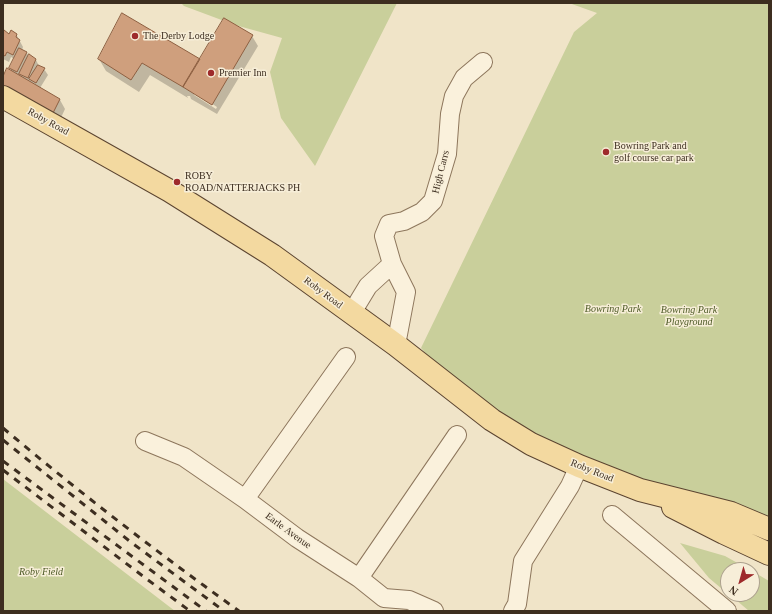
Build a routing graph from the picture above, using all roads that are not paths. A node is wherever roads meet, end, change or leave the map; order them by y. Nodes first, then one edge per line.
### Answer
1 (483, 62) dead end
2 (3, 96) edge
3 (392, 264) junction
4 (351, 314) junction
5 (396, 345) junction
6 (346, 357) dead end
7 (457, 436) dead end
8 (145, 441) dead end
9 (579, 466) junction
10 (640, 490) junction
11 (245, 499) junction
12 (612, 515) dead end
13 (769, 529) edge
14 (769, 554) edge
15 (359, 578) junction
16 (434, 611) edge
17 (513, 611) edge
18 (727, 611) edge

1 - 3 street, High Carrs
2 - 4 main road, Roby Road
3 - 4 street
3 - 5 street, High Carrs
4 - 5 main road, Roby Road
5 - 9 main road, Roby Road
6 - 11 street
7 - 15 street
8 - 11 street, Earle Avenue
9 - 10 main road, Roby Road
9 - 17 street
10 - 13 main road, Roby Road
10 - 14 main road, Roby Road
11 - 15 street, Earle Avenue
12 - 18 street
15 - 16 street, Earle Avenue

